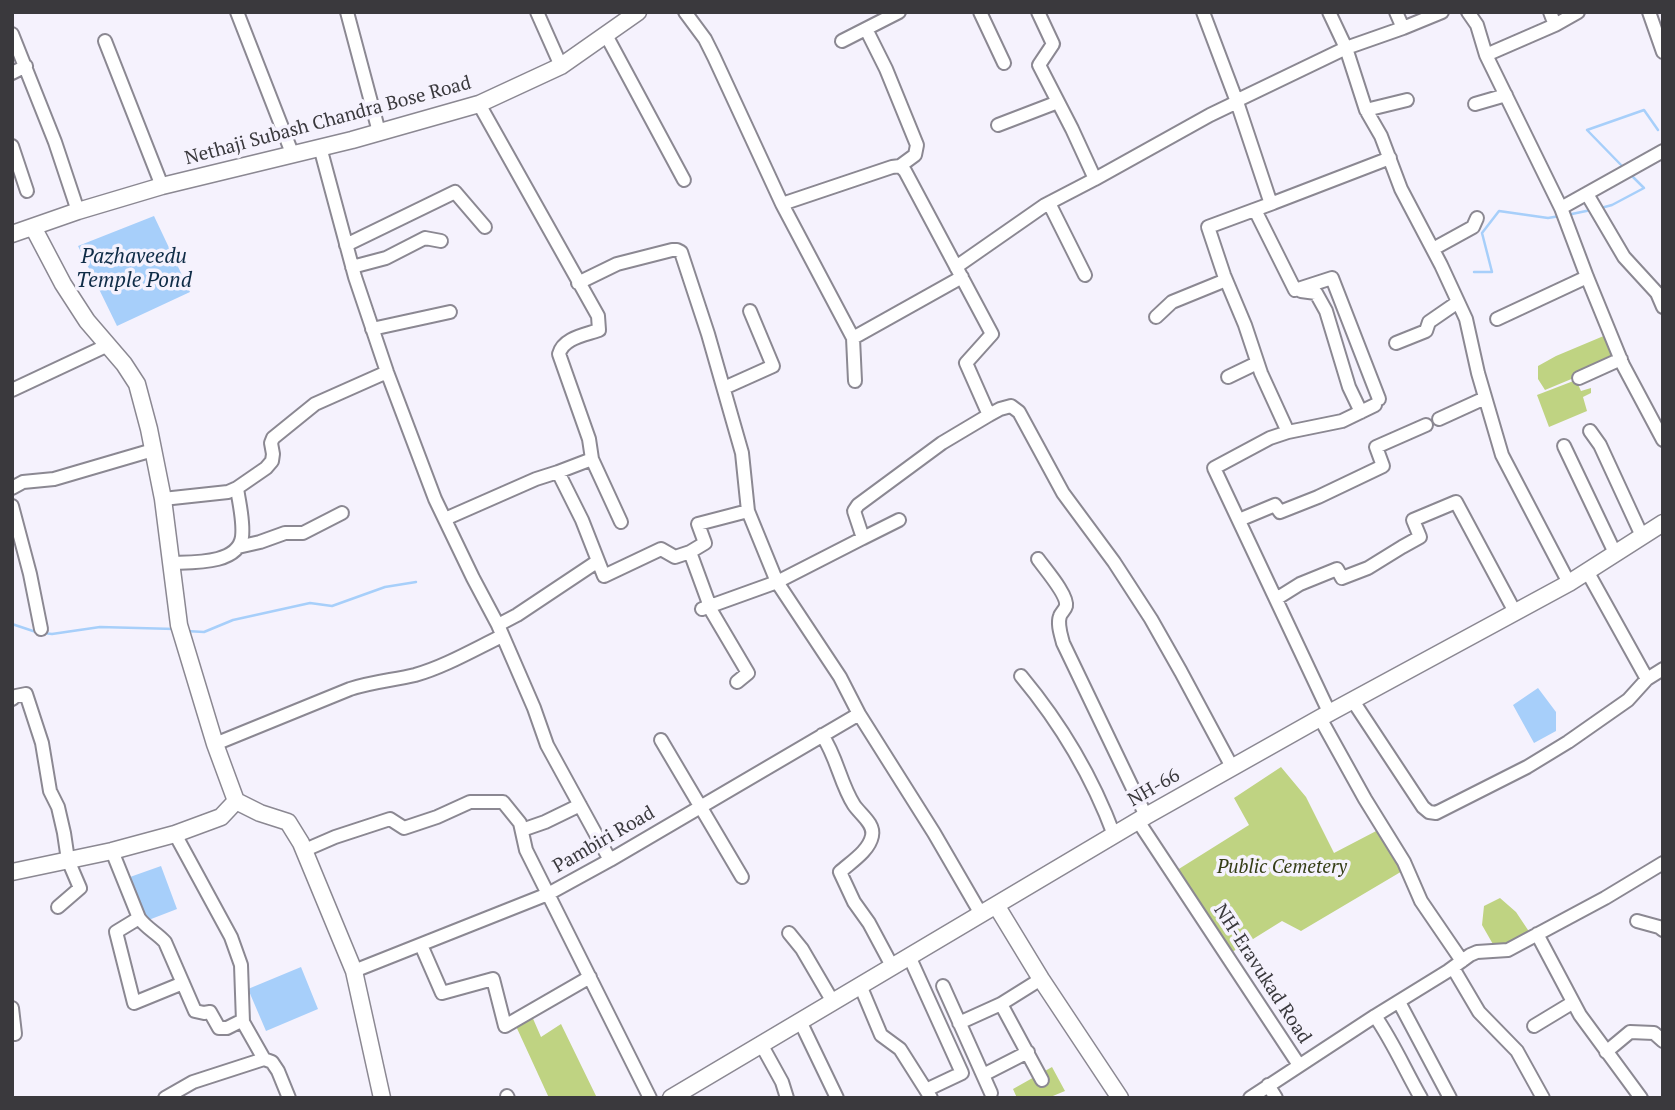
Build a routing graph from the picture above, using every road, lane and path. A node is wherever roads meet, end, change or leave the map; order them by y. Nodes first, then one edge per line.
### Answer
1 (237, 12) edge
2 (347, 12) edge
3 (537, 12) edge
4 (638, 12) edge
5 (684, 12) edge
6 (900, 12) edge
7 (980, 12) edge
8 (1038, 12) edge
9 (1203, 12) edge
10 (1329, 12) edge
11 (1396, 12) edge
12 (1443, 12) edge
13 (1468, 12) edge
14 (1578, 12) edge
15 (1649, 12) edge
16 (1553, 18) edge
17 (1403, 28) junction
18 (866, 29) junction
19 (12, 33) edge
20 (606, 35) junction
21 (105, 41) dead end
22 (842, 41) dead end
23 (1346, 48) junction
24 (1663, 52) edge
25 (1486, 55) junction
26 (1004, 63) dead end
27 (561, 65) junction
28 (26, 66) junction
29 (12, 73) edge
30 (1506, 95) junction
31 (1407, 100) dead end
32 (1058, 102) junction
33 (1237, 102) junction
34 (479, 104) junction
35 (1475, 104) dead end
36 (1366, 110) junction
37 (998, 125) dead end
38 (379, 132) junction
39 (12, 146) edge
40 (320, 147) junction
41 (1663, 151) edge
42 (292, 153) junction
43 (1390, 159) junction
44 (900, 166) junction
45 (1095, 179) junction
46 (684, 180) dead end
47 (162, 186) junction
48 (27, 191) dead end
49 (1587, 194) junction
50 (1049, 203) junction
51 (1273, 203) junction
52 (782, 204) junction
53 (1561, 208) junction
54 (1255, 209) junction
55 (78, 211) junction
56 (1477, 218) dead end
57 (33, 227) junction
58 (485, 227) dead end
59 (12, 234) edge
60 (441, 241) dead end
61 (346, 245) junction
62 (1433, 249) junction
63 (352, 267) junction
64 (959, 272) junction
65 (1085, 275) dead end
66 (1587, 277) junction
67 (1226, 280) junction
68 (578, 283) junction
69 (1295, 290) junction
70 (1660, 291) edge
71 (1458, 302) junction
72 (1663, 307) edge
73 (750, 311) dead end
74 (450, 312) dead end
75 (1156, 317) dead end
76 (1497, 319) dead end
77 (372, 330) junction
78 (853, 338) junction
79 (1396, 343) dead end
80 (108, 345) junction
81 (1621, 359) junction
82 (1257, 363) junction
83 (387, 372) junction
84 (1228, 377) dead end
85 (1579, 378) dead end
86 (855, 381) dead end
87 (724, 388) junction
88 (12, 390) edge
89 (1485, 398) junction
90 (1361, 412) junction
91 (989, 415) junction
92 (1439, 419) dead end
93 (1426, 425) dead end
94 (1590, 431) dead end
95 (1288, 432) junction
96 (1663, 440) edge
97 (1564, 446) dead end
98 (153, 450) junction
99 (592, 459) junction
100 (558, 472) junction
101 (12, 488) edge
102 (237, 488) junction
103 (163, 499) junction
104 (12, 506) edge
105 (748, 511) junction
106 (342, 513) dead end
107 (445, 519) junction
108 (899, 520) dead end
109 (1239, 520) junction
110 (621, 522) dead end
111 (1663, 523) edge
112 (1642, 536) junction
113 (863, 538) junction
114 (238, 547) junction
115 (690, 552) junction
116 (1615, 553) junction
117 (18, 555) edge
118 (1038, 559) dead end
119 (598, 561) junction
120 (170, 564) junction
121 (1587, 571) junction
122 (777, 582) junction
123 (1569, 583) junction
124 (1276, 599) junction
125 (706, 608) junction
126 (1515, 612) junction
127 (41, 629) dead end
128 (500, 630) junction
129 (1663, 669) edge
130 (1021, 676) dead end
131 (1647, 679) junction
132 (737, 682) dead end
133 (12, 699) edge
134 (1353, 701) junction
135 (859, 714) junction
136 (1325, 716) junction
137 (822, 735) junction
138 (661, 740) dead end
139 (215, 744) junction
140 (1232, 767) junction
141 (236, 801) junction
142 (580, 804) junction
143 (701, 806) junction
144 (1142, 818) junction
145 (522, 830) junction
146 (175, 834) junction
147 (1114, 835) junction
148 (304, 850) junction
149 (112, 851) junction
150 (68, 860) junction
151 (610, 860) junction
152 (1663, 863) edge
153 (12, 872) edge
154 (742, 877) dead end
155 (548, 894) junction
156 (996, 905) junction
157 (58, 907) dead end
158 (981, 914) junction
159 (139, 918) junction
160 (1637, 921) dead end
161 (1663, 930) edge
162 (789, 933) dead end
163 (1536, 934) junction
164 (421, 944) junction
165 (909, 956) junction
166 (1457, 964) junction
167 (892, 966) junction
168 (354, 971) junction
169 (590, 977) junction
170 (1041, 979) junction
171 (183, 983) junction
172 (860, 985) junction
173 (943, 986) dead end
174 (833, 1002) junction
175 (1399, 1002) junction
176 (1572, 1003) junction
177 (1001, 1004) junction
178 (12, 1008) edge
179 (1375, 1016) junction
180 (800, 1021) junction
181 (243, 1022) junction
182 (959, 1023) junction
183 (1534, 1026) dead end
184 (12, 1034) edge
185 (1663, 1041) edge
186 (761, 1044) junction
187 (1028, 1052) junction
188 (1606, 1052) junction
189 (264, 1059) junction
190 (1299, 1065) junction
191 (983, 1075) junction
192 (1042, 1080) dead end
193 (1268, 1085) junction
194 (186, 1092) edge
195 (990, 1093) dead end
196 (928, 1094) edge
197 (165, 1098) edge
198 (289, 1098) edge
199 (382, 1098) edge
200 (650, 1098) edge
201 (671, 1098) edge
202 (787, 1098) edge
203 (837, 1098) edge
204 (1120, 1098) edge
205 (1251, 1098) edge
206 (1276, 1098) edge
207 (1421, 1098) edge
208 (1450, 1098) edge
209 (1543, 1098) edge
210 (1642, 1098) edge

1 - 42 street
2 - 38 street
3 - 27 street
4 - 20 main road, Nethaji Subash Chandra Bose Road
5 - 52 street
6 - 18 street
7 - 26 street
8 - 32 street
9 - 33 street
10 - 23 street
11 - 17 street
12 - 17 street
13 - 25 street
14 - 16 street
15 - 24 street
16 - 25 street
17 - 23 street
18 - 22 street
18 - 44 street
19 - 28 street
20 - 27 main road, Nethaji Subash Chandra Bose Road
20 - 46 street
21 - 47 street
23 - 33 street
23 - 36 street
25 - 30 street
27 - 34 main road, Nethaji Subash Chandra Bose Road
28 - 29 street
28 - 55 street
30 - 35 street
30 - 53 street
31 - 36 street
32 - 37 street
32 - 45 street
33 - 45 street
33 - 51 street
34 - 38 main road, Nethaji Subash Chandra Bose Road
34 - 68 street
36 - 43 street
38 - 40 main road, Nethaji Subash Chandra Bose Road
39 - 48 street
40 - 42 main road, Nethaji Subash Chandra Bose Road
40 - 61 street
41 - 49 street
42 - 47 main road, Nethaji Subash Chandra Bose Road
43 - 51 street
43 - 62 street
44 - 52 street
44 - 64 street
45 - 50 street
47 - 55 main road, Nethaji Subash Chandra Bose Road
49 - 53 street
49 - 70 street
50 - 64 street
50 - 65 street
51 - 54 street
52 - 78 street
53 - 66 street
54 - 67 street
54 - 69 street
55 - 57 main road, Nethaji Subash Chandra Bose Road
56 - 62 street
57 - 59 main road, Nethaji Subash Chandra Bose Road
57 - 80 main road
58 - 61 street
60 - 63 street
61 - 63 street
62 - 71 street
63 - 77 street
64 - 78 street
64 - 91 street
66 - 76 street
66 - 81 street
67 - 75 street
67 - 82 street
68 - 87 street
68 - 99 street
69 - 90 street
69 - 90 street
70 - 72 street
71 - 79 street
71 - 89 street
73 - 87 street
74 - 77 street
77 - 83 street
78 - 86 street
80 - 88 street
80 - 98 main road
81 - 85 street
81 - 96 street
82 - 84 street
82 - 95 street
83 - 102 street
83 - 107 street
87 - 105 street
89 - 92 street
89 - 123 street
90 - 95 street
91 - 113 street
91 - 140 street
93 - 109 street
94 - 112 street
95 - 109 street
97 - 116 street
98 - 101 street
98 - 103 main road
99 - 100 street
99 - 110 street
100 - 107 street
100 - 119 street
102 - 103 street
102 - 114 street
103 - 120 main road
104 - 117 street
105 - 115 street
105 - 122 street
106 - 114 street
107 - 128 street
108 - 113 street
109 - 124 street
111 - 112 main road, NH-66
112 - 116 main road, NH-66
113 - 122 street
114 - 120 street
115 - 119 street
115 - 125 street
116 - 121 main road, NH-66
117 - 127 street
118 - 144 street, NH-Eravukad Road
119 - 128 street
120 - 139 main road
121 - 123 main road, NH-66
121 - 131 street
122 - 125 street
122 - 135 street
123 - 126 main road, NH-66
124 - 126 street
124 - 136 street
125 - 132 street
126 - 134 main road, NH-66
128 - 139 street
128 - 142 street
129 - 131 street
130 - 147 street
131 - 134 street
133 - 150 street
134 - 136 main road, NH-66
135 - 137 street, Pambiri Road
135 - 158 street
136 - 140 main road, NH-66
136 - 166 street
137 - 143 street, Pambiri Road
137 - 167 street
138 - 143 street
139 - 141 main road
140 - 144 main road, NH-66
141 - 146 main road
141 - 148 main road
142 - 145 street
142 - 151 street
143 - 151 street, Pambiri Road
143 - 154 street
144 - 147 main road, NH-66
144 - 190 street, NH-Eravukad Road
145 - 148 street
145 - 155 street
146 - 149 main road
146 - 181 street
147 - 156 main road, NH-66
148 - 168 main road
149 - 150 main road
149 - 159 street
150 - 153 main road
150 - 157 street
151 - 155 street, Pambiri Road
152 - 163 street
155 - 164 street, Pambiri Road
155 - 169 street
156 - 158 main road, NH-66
156 - 170 main road
158 - 165 main road, NH-66
159 - 171 street
159 - 171 street
160 - 161 street
162 - 174 street
163 - 166 street
163 - 176 street
164 - 168 street, Pambiri Road
164 - 169 street
165 - 167 main road, NH-66
165 - 196 street
166 - 175 street
166 - 209 street
167 - 172 main road, NH-66
168 - 199 main road
169 - 200 street
170 - 177 street
170 - 204 main road
171 - 181 street
172 - 174 main road, NH-66
172 - 196 street
173 - 182 street
174 - 180 main road, NH-66
175 - 179 street
175 - 208 street
176 - 183 street
176 - 188 street
177 - 182 street
177 - 187 street
178 - 184 street
179 - 190 street
179 - 207 street
180 - 186 main road, NH-66
180 - 203 street
181 - 189 street
182 - 191 street
185 - 188 street
186 - 201 main road, NH-66
186 - 202 street
187 - 191 street
187 - 192 street
188 - 210 street
189 - 194 street
189 - 198 street
190 - 193 street, NH-Eravukad Road
191 - 195 street
193 - 205 street, NH-Eravukad Road
193 - 206 street
194 - 197 street

